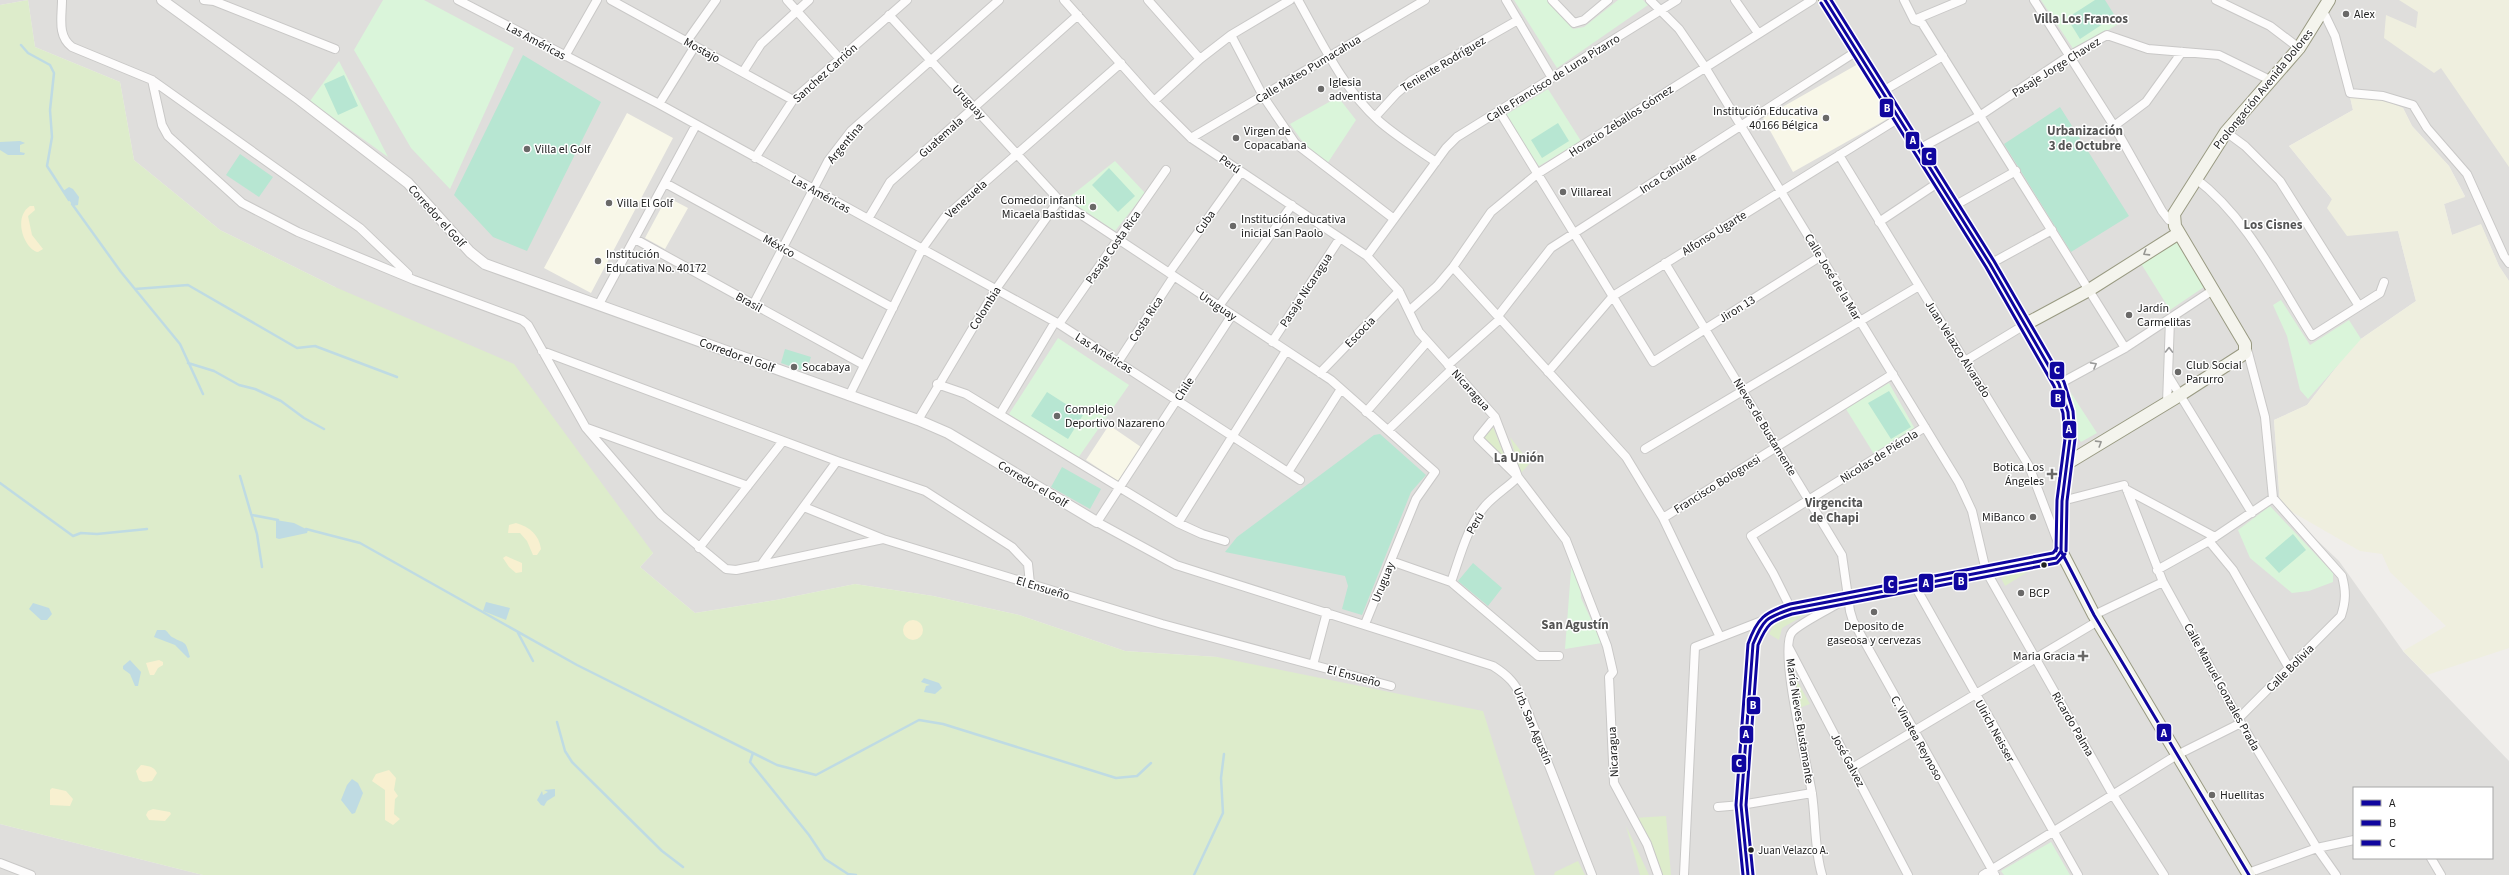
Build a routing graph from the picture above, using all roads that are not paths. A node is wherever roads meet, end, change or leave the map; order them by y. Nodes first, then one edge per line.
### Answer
1 (62, 0) edge
2 (162, 0) edge
3 (204, 0) edge
4 (458, 0) edge
5 (597, 0) edge
6 (612, 0) edge
7 (716, 0) edge
8 (786, 0) edge
9 (809, 0) edge
10 (907, 0) edge
11 (999, 0) edge
12 (1064, 0) edge
13 (1148, 0) edge
14 (1290, 0) edge
15 (1298, 0) edge
16 (1425, 0) edge
17 (1506, 0) edge
18 (1552, 0) edge
19 (1608, 0) edge
20 (1650, 0) edge
21 (1677, 0) edge
22 (1735, 0) edge
23 (1812, 0) edge
24 (1825, 0) edge
25 (1904, 0) edge
26 (1962, 0) edge
27 (2034, 0) edge
28 (2216, 0) edge
29 (2329, 0) edge
30 (1662, 11) junction
31 (2323, 11) junction
32 (797, 12) junction
33 (1078, 15) junction
34 (889, 16) junction
35 (1518, 20) junction
36 (1914, 20) junction
37 (1758, 33) junction
38 (1231, 35) junction
39 (687, 41) junction
40 (695, 46) junction
41 (2299, 48) junction
42 (335, 50) dead end
43 (1857, 51) junction
44 (2182, 52) junction
45 (565, 56) junction
46 (1942, 56) junction
47 (2069, 56) junction
48 (1330, 57) junction
49 (840, 59) junction
50 (1200, 59) junction
51 (931, 61) junction
52 (1121, 63) junction
53 (1705, 67) junction
54 (743, 72) junction
55 (1552, 78) junction
56 (152, 80) junction
57 (2270, 80) junction
58 (1883, 92) junction
59 (1263, 96) junction
60 (793, 100) junction
61 (1154, 101) junction
62 (659, 104) junction
63 (974, 108) junction
64 (1499, 111) junction
65 (1981, 115) junction
66 (1375, 117) junction
67 (1899, 118) junction
68 (696, 125) junction
69 (1741, 126) junction
70 (2114, 126) junction
71 (2226, 132) junction
72 (1192, 138) junction
73 (1919, 149) junction
74 (1016, 154) junction
75 (1839, 155) junction
76 (755, 158) junction
77 (1436, 162) junction
78 (1166, 170) dead end
79 (2016, 171) junction
80 (1240, 172) junction
81 (1537, 174) junction
82 (2195, 178) junction
83 (1939, 182) junction
84 (665, 183) junction
85 (813, 189) junction
86 (1781, 191) junction
87 (1059, 200) junction
88 (1292, 205) junction
89 (1954, 206) junction
90 (868, 219) junction
91 (1394, 219) junction
92 (2174, 220) junction
93 (1879, 222) junction
94 (2052, 230) junction
95 (2179, 232) junction
96 (1574, 233) junction
97 (1340, 238) junction
98 (635, 239) junction
99 (1118, 240) junction
100 (783, 248) junction
101 (922, 249) junction
102 (1367, 256) junction
103 (1821, 256) junction
104 (1665, 263) junction
105 (2509, 263) edge
106 (1990, 264) junction
107 (1453, 268) junction
108 (1171, 275) junction
109 (414, 280) junction
110 (2384, 282) dead end
111 (1919, 286) junction
112 (996, 289) junction
113 (2089, 290) junction
114 (2213, 290) junction
115 (1399, 291) junction
116 (1613, 296) junction
117 (599, 304) junction
118 (753, 305) junction
119 (1219, 306) junction
120 (2359, 306) junction
121 (893, 308) junction
122 (1409, 311) junction
123 (1232, 315) junction
124 (1499, 318) junction
125 (2170, 320) junction
126 (1860, 321) junction
127 (1057, 323) junction
128 (2026, 324) junction
129 (1705, 329) junction
130 (1272, 342) junction
131 (1427, 342) junction
132 (2125, 348) junction
133 (2247, 349) junction
134 (542, 351) junction
135 (1286, 351) junction
136 (1965, 360) junction
137 (1118, 362) junction
138 (864, 365) junction
139 (1450, 367) junction
140 (1548, 372) junction
141 (1320, 373) junction
142 (1893, 374) junction
143 (2169, 377) junction
144 (937, 384) junction
145 (2059, 384) junction
146 (1341, 389) junction
147 (1744, 392) junction
148 (2180, 395) junction
149 (849, 396) junction
150 (1177, 400) junction
151 (2167, 403) junction
152 (1366, 412) junction
153 (1000, 414) junction
154 (1496, 417) junction
155 (918, 420) junction
156 (1925, 427) junction
157 (586, 428) junction
158 (1388, 430) junction
159 (1233, 436) junction
160 (783, 441) junction
161 (1777, 447) junction
162 (1645, 449) dead end
163 (837, 461) junction
164 (2066, 464) junction
165 (1288, 472) junction
166 (1518, 477) junction
167 (1300, 480) dead end
168 (748, 486) junction
169 (1120, 487) junction
170 (2125, 488) junction
171 (2273, 498) junction
172 (1809, 500) junction
173 (2062, 501) junction
174 (804, 507) junction
175 (2252, 513) junction
176 (1663, 518) junction
177 (1097, 522) junction
178 (1178, 523) junction
179 (883, 539) junction
180 (2212, 539) junction
181 (1225, 541) dead end
182 (699, 548) junction
183 (2061, 551) junction
184 (1391, 561) junction
185 (761, 565) junction
186 (2157, 570) junction
187 (1986, 571) junction
188 (1451, 582) junction
189 (2163, 582) junction
190 (1030, 584) junction
191 (1915, 586) junction
192 (1848, 597) junction
193 (1790, 609) junction
194 (1327, 612) junction
195 (2096, 618) junction
196 (1767, 619) junction
197 (1365, 624) junction
198 (1720, 637) junction
199 (1788, 645) junction
200 (1559, 656) dead end
201 (2036, 658) junction
202 (1313, 665) junction
203 (2289, 668) junction
204 (1391, 686) dead end
205 (1975, 695) junction
206 (2240, 721) junction
207 (1913, 732) junction
208 (2176, 755) junction
209 (1852, 768) junction
210 (1812, 793) junction
211 (2113, 795) junction
212 (1742, 805) junction
213 (1718, 806) dead end
214 (2052, 833) junction
215 (2353, 840) edge
216 (2317, 848) junction
217 (2432, 859) edge
218 (1747, 863) junction
219 (0, 864) edge
220 (1993, 873) edge
221 (2248, 874) edge
222 (31, 875) edge
223 (1592, 875) edge
224 (1658, 875) edge
225 (1684, 875) edge
226 (1748, 875) edge
227 (1752, 875) edge
228 (1822, 875) edge
229 (1908, 875) edge
230 (1983, 875) edge
231 (2078, 875) edge
232 (2164, 875) edge
233 (2336, 875) edge
234 (2441, 875) edge

1 - 56 street
2 - 117 street, Corredor el Golf
3 - 42 street
4 - 45 street, Las Américas
5 - 45 street
6 - 39 street, Mostajo
7 - 39 street
8 - 32 street
9 - 32 street
10 - 34 street, Sanchez Carrión
11 - 51 street, Argentina
12 - 33 street, Perú
13 - 50 street
14 - 38 street
15 - 48 street
16 - 48 street, Calle Mateo Pumacahua
17 - 35 street
18 - 19 street
20 - 30 street, Calle José de la Mar
21 - 30 street, Calle Francisco de Luna Pizarro
22 - 37 street
23 - 37 street, Horacio Zeballos Gómez
24 - 43 main road
25 - 36 street
26 - 36 street
27 - 47 street
28 - 41 street
29 - 31 main road, Prolongación Avenida Dolores
30 - 53 street, Calle José de la Mar
30 - 55 street, Calle Francisco de Luna Pizarro
31 - 41 main road, Prolongación Avenida Dolores
31 - 105 street
32 - 49 street
32 - 54 street
33 - 52 street, Perú
33 - 63 street, Guatemala
34 - 49 street, Sanchez Carrión
34 - 51 street, Uruguay
35 - 55 street
35 - 66 street, Teniente Rodríguez
36 - 46 street
37 - 53 street, Horacio Zeballos Gómez
38 - 50 street
38 - 59 street
39 - 40 street, Mostajo
40 - 54 street, Mostajo
40 - 62 street
41 - 57 main road, Prolongación Avenida Dolores
43 - 58 main road
43 - 69 street, Inca Cahuide
44 - 47 street, Pasaje Jorge Chavez
44 - 57 street, Pasaje Jorge Chavez
44 - 70 street
45 - 62 street, Las Américas
46 - 58 street
46 - 65 street
47 - 65 street, Pasaje Jorge Chavez
47 - 70 street
48 - 59 street, Calle Mateo Pumacahua
48 - 66 street
49 - 60 street, Sanchez Carrión
50 - 61 street
51 - 63 street, Uruguay
51 - 85 street, Argentina
52 - 61 street, Perú
52 - 74 street, Venezuela
53 - 69 street, Calle José de la Mar
53 - 81 street, Horacio Zeballos Gómez
54 - 60 street, Mostajo
55 - 64 street, Calle Francisco de Luna Pizarro
56 - 109 street
56 - 109 street, El Ensueño
57 - 71 main road, Prolongación Avenida Dolores
58 - 67 main road
59 - 72 street, Calle Mateo Pumacahua
59 - 91 street
60 - 76 street, Sanchez Carrión
61 - 72 street, Perú
62 - 68 street, Las Américas
63 - 74 street, Uruguay
63 - 90 street, Guatemala
64 - 77 street, Calle Francisco de Luna Pizarro
64 - 81 street
65 - 73 street, Pasaje Jorge Chavez
65 - 79 street
66 - 77 street
67 - 73 main road
67 - 75 street, Alfonso Ugarte
68 - 76 street, Las Américas
68 - 84 street
69 - 86 street, Calle José de la Mar
69 - 96 street, Inca Cahuide
70 - 92 street
71 - 82 main road, Prolongación Avenida Dolores
71 - 120 street
72 - 80 street, Perú
73 - 83 main road
74 - 87 street, Uruguay
74 - 101 street, Venezuela
75 - 86 street, Alfonso Ugarte
75 - 93 street, Juan Velazco Alvarado
76 - 85 street, Las Américas
77 - 91 street, Calle Francisco de Luna Pizarro
78 - 99 street, Pasaje Costa Rica
79 - 89 street
79 - 94 street
80 - 88 street, Perú
80 - 108 street, Cuba
81 - 96 street
81 - 107 street, Horacio Zeballos Gómez
82 - 92 main road, Prolongación Avenida Dolores
82 - 120 street
83 - 89 main road
83 - 93 street
84 - 98 street
84 - 100 street, México
85 - 90 street, Las Américas
85 - 100 street, Argentina
86 - 103 street, Calle José de la Mar
86 - 104 street, Alfonso Ugarte
87 - 99 street, Uruguay
87 - 112 street, Colombia
88 - 97 street, Perú
88 - 119 street
89 - 106 main road
90 - 101 street, Las Américas
91 - 102 street, Calle Francisco de Luna Pizarro
92 - 95 main road
93 - 111 street, Juan Velazco Alvarado
94 - 106 street
94 - 113 street
95 -> 113 main road
95 - 114 main road
96 - 116 street
96 - 124 street, Inca Cahuide
97 - 102 street, Perú
97 - 130 street, Pasaje Nicaragua
98 - 117 street
98 - 118 street, Brasil
99 - 108 street, Uruguay
99 - 127 street, Pasaje Costa Rica
100 - 118 street, Argentina
100 - 121 street, México
101 - 112 street, Las Américas
101 - 121 street, Venezuela
102 - 115 street, Perú
103 - 126 street, Calle José de la Mar
103 - 129 street, Jiron 13
104 - 116 street, Alfonso Ugarte
104 - 129 street, Nieves de Bustamente
106 - 128 main road
107 - 122 street, Horacio Zeballos Gómez
107 - 124 street
108 - 119 street, Uruguay
108 - 137 street, Costa Rica
109 - 134 street, El Ensueño
110 - 120 street
111 - 126 street
111 - 136 street, Juan Velazco Alvarado
112 - 127 street, Las Américas
112 - 144 street, Colombia
113 - 128 main road
113 - 132 street
114 - 125 street
114 - 133 main road
115 - 122 street, Perú
115 - 141 street, Escocia
116 - 129 street, Jiron 13
116 - 140 street, Alfonso Ugarte
117 - 149 street, Corredor el Golf
118 - 138 street, Brasil
119 - 123 street, Uruguay
121 - 138 street, Venezuela
122 - 131 street, Nicaragua
123 - 130 street, Uruguay
123 - 150 street, Chile
124 - 139 street, Inca Cahuide
124 - 140 street
125 - 132 street
143 -> 125 street
126 - 142 street, Calle José de la Mar
126 - 147 street
127 - 137 street, Las Américas
127 - 153 street, Pasaje Costa Rica
128 - 136 street
128 - 145 main road
129 - 147 street, Nieves de Bustamente
130 - 135 street, Uruguay
131 - 139 street, Nicaragua
131 - 152 street
145 -> 132 street
133 - 148 main road
133 - 171 street
134 - 157 street, El Ensueño
134 - 160 street
135 - 141 street, Uruguay
135 - 159 street
136 - 183 street, Juan Velazco Alvarado
137 - 150 street, Las Américas
138 - 149 street, Venezuela
139 - 154 street, Nicaragua
139 - 158 street, Inca Cahuide
140 - 176 street
141 - 146 street, Uruguay
142 - 156 street, Calle José de la Mar
142 - 161 street, Francisco Bolognesi
143 - 148 street
143 - 151 street
144 - 153 street
144 - 155 street, Colombia
145 - 164 main road
146 - 152 street, Uruguay
146 - 165 street
147 - 161 street, Nieves de Bustamente
147 - 162 street
148 - 151 main road
148 - 175 street
149 - 155 street, Corredor el Golf
150 - 159 street, Las Américas
150 - 169 street, Chile
164 -> 151 main road
152 - 158 street, Uruguay
153 - 169 street
154 - 166 street, Nicaragua
154 - 166 street
155 - 177 street, Corredor el Golf
156 - 172 street, Nicolas de Piérola
156 - 187 street, Calle José de la Mar
157 - 168 street
157 - 182 street, El Ensueño
158 - 184 street, Uruguay
159 - 165 street, Las Américas
159 - 178 street
160 - 163 street
160 - 168 street
161 - 172 street, Nieves de Bustamente
161 - 176 street, Francisco Bolognesi
163 - 174 street
163 - 190 street
164 - 173 main road
165 - 167 street, Las Américas
166 - 188 street, Perú
166 - 224 street, Nicaragua
168 - 182 street
169 - 177 street, Chile
169 - 178 street
170 - 173 street
170 - 180 street
170 - 186 street, Calle Manuel Gonzales Prada
171 - 175 street
171 - 203 street, Calle Bolivia
172 - 192 street, Nieves de Bustamente
172 - 193 street, Nicolas de Piérola
173 - 183 main road
174 - 179 street
174 - 185 street
175 - 180 street
176 - 198 street
177 - 194 street, Corredor el Golf
178 - 181 street
179 - 185 street, El Ensueño
179 - 190 street, El Ensueño
180 - 186 street
180 - 203 street
182 - 185 street, El Ensueño
183 - 187 street
183 - 195 main road
184 - 188 street
184 - 197 street, Uruguay
186 - 189 street, Calle Manuel Gonzales Prada
187 - 191 street
187 - 201 street, Ricardo Palma
188 - 200 street
189 - 195 street
189 - 206 street, Calle Manuel Gonzales Prada
190 - 202 street, El Ensueño
191 - 192 street
191 - 205 street, Ulrich Neisser
192 - 193 street
192 - 199 street, María Nieves Bustamante
192 - 207 street, C. Vinatea Reynoso
193 - 196 street
194 - 197 street, Corredor el Golf
194 - 202 street
195 - 201 street
195 - 208 main road
196 - 198 street
196 - 212 street
197 - 223 street, Urb. San Agustín
198 - 225 street
199 - 209 street, José Galvez
199 - 210 street, María Nieves Bustamante
201 - 205 street
201 - 211 street, Ricardo Palma
202 - 204 street, El Ensueño
203 - 206 street, Calle Bolivia
205 - 207 street
205 - 214 street, Ulrich Neisser
206 - 208 street, Calle Bolivia
206 - 216 street, Calle Manuel Gonzales Prada
207 - 209 street
207 - 220 street, C. Vinatea Reynoso
208 - 211 street, Calle Bolivia
208 - 221 main road
209 - 229 street, José Galvez
210 - 212 street
210 - 228 street, María Nieves Bustamante
211 - 214 street, Calle Bolivia
211 - 232 street, Ricardo Palma
212 - 213 street
212 - 218 street
214 - 220 street, Calle Bolivia
214 - 231 street, Ulrich Neisser
215 - 216 street
216 - 221 street
216 - 233 street, Calle Manuel Gonzales Prada
217 - 234 street
218 - 226 street
218 - 227 street
219 - 222 street
220 - 230 street, Calle Bolivia

